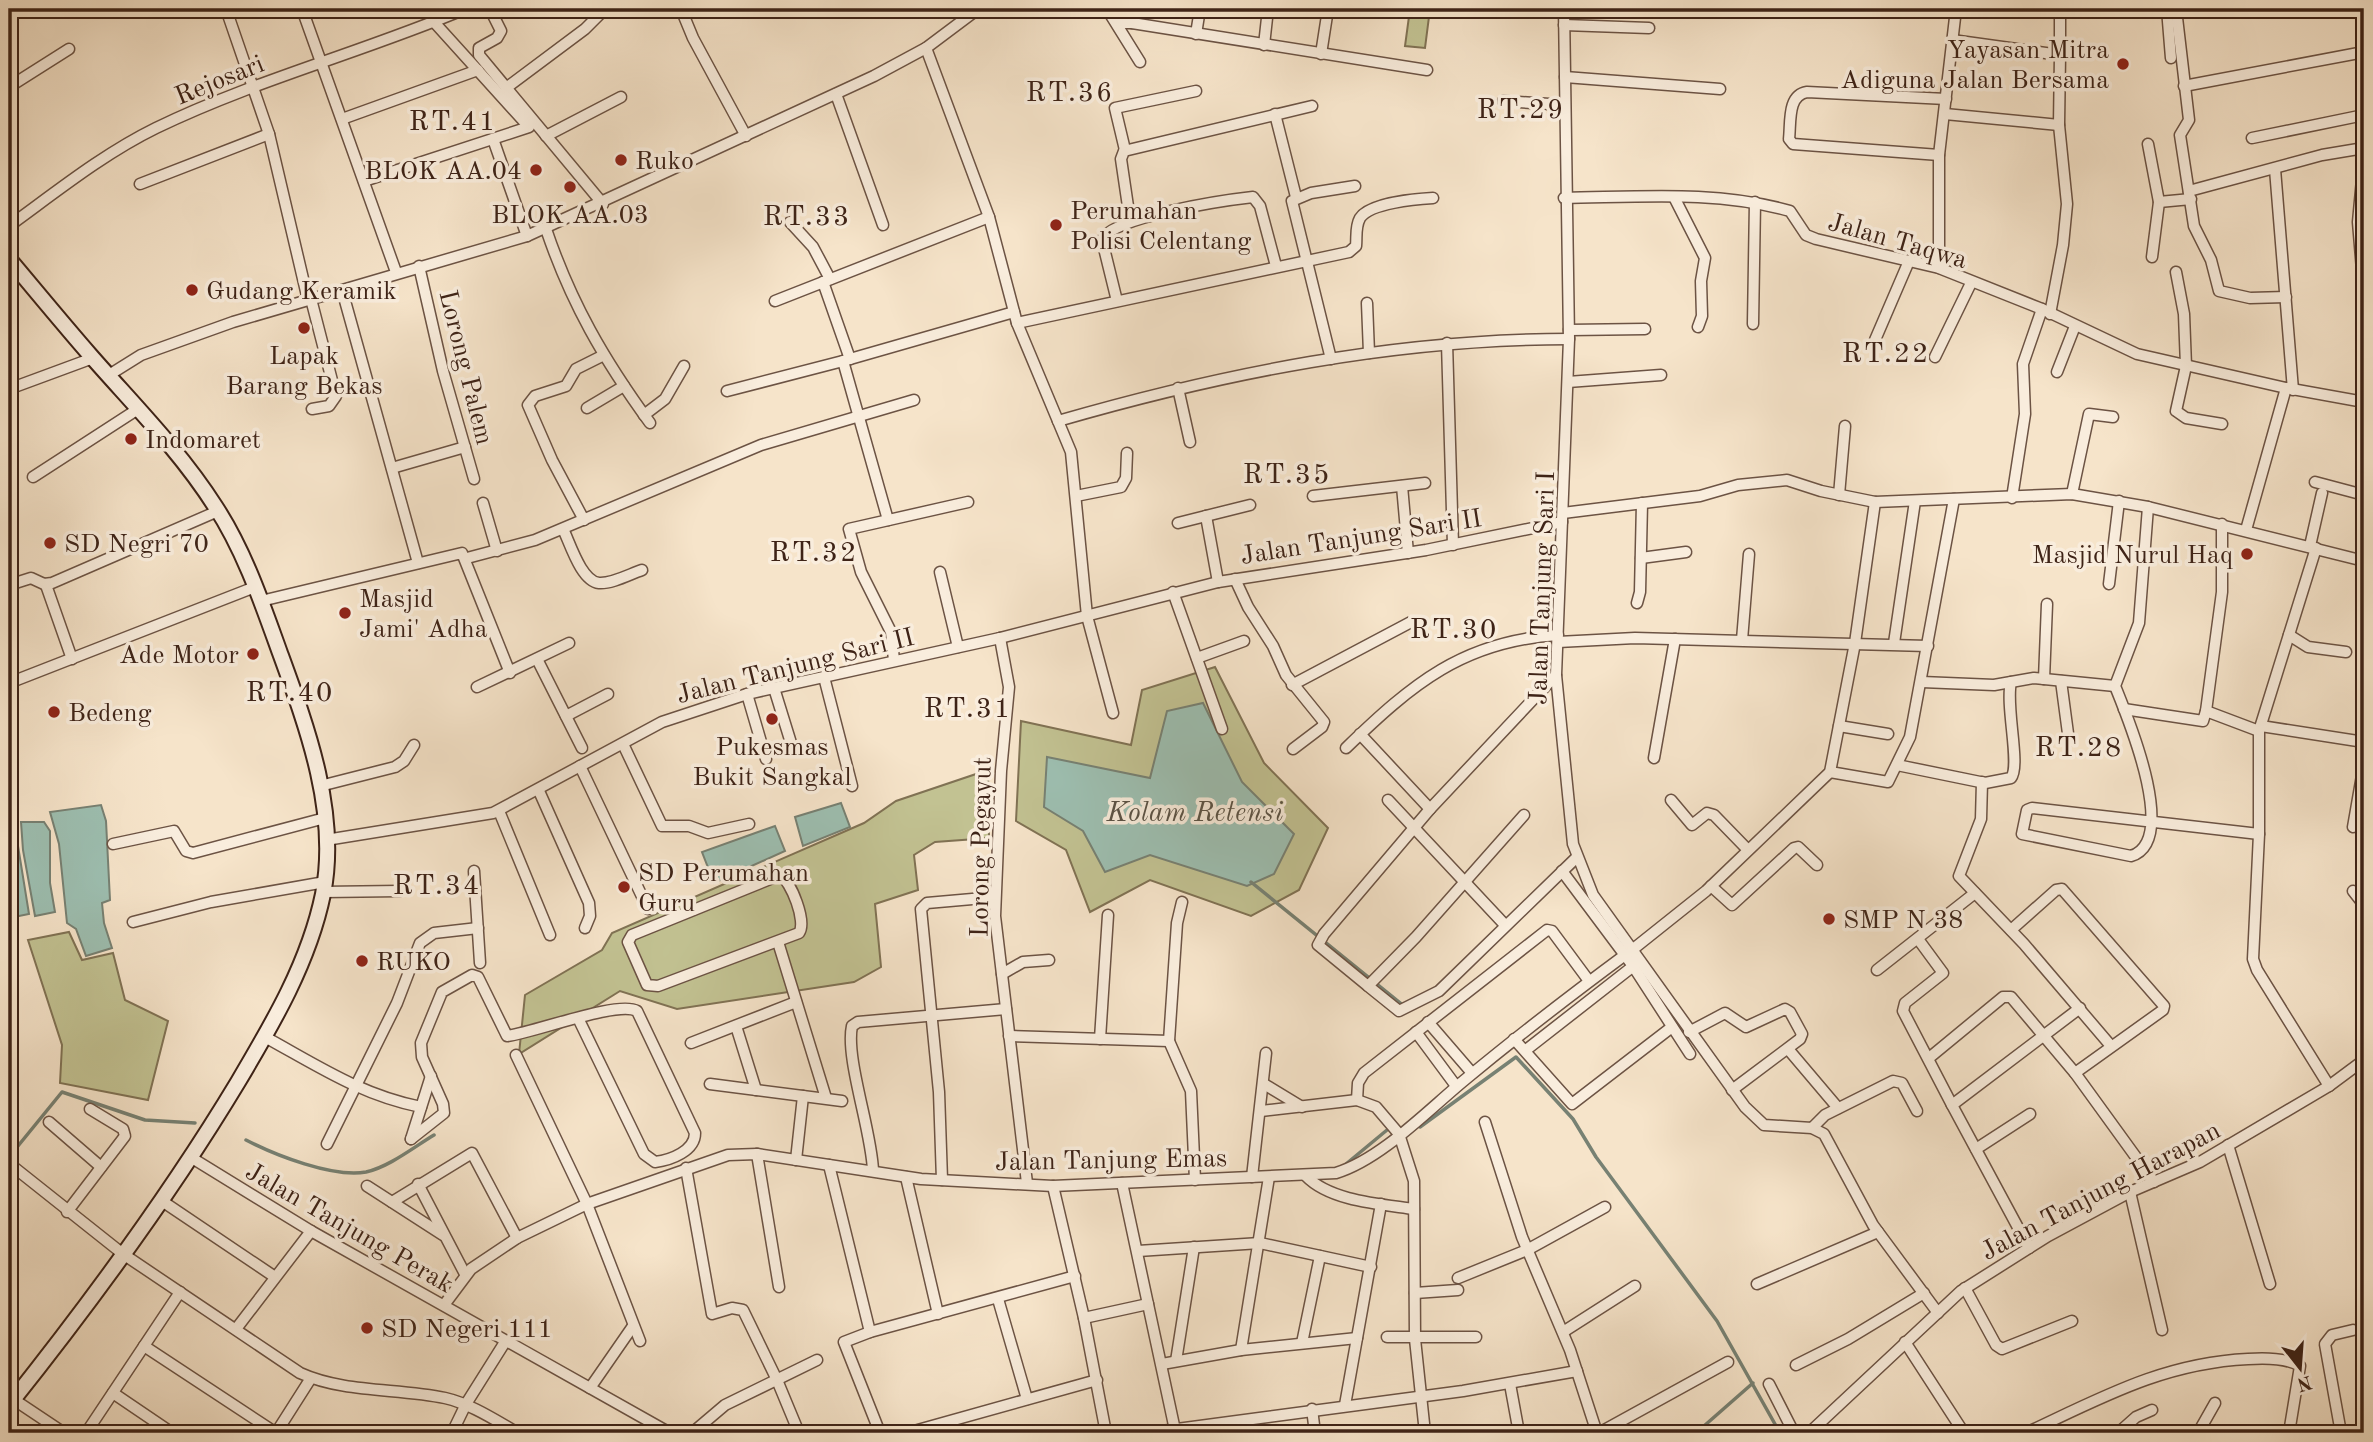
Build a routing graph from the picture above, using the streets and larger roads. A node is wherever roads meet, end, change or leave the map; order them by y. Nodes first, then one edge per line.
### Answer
1 (226, 9) edge
2 (302, 9) edge
3 (465, 9) edge
4 (490, 9) edge
5 (605, 9) edge
6 (681, 9) edge
7 (978, 9) edge
8 (1107, 9) edge
9 (1134, 9) edge
10 (1199, 9) edge
11 (1268, 9) edge
12 (1328, 9) edge
13 (1564, 9) edge
14 (1956, 9) edge
15 (2060, 9) edge
16 (2167, 9) edge
17 (2176, 9) edge
18 (2258, 9) edge
19 (2245, 11) dead end
20 (434, 22) junction
21 (1117, 23) junction
22 (1132, 23) junction
23 (1564, 25) junction
24 (1649, 28) dead end
25 (1196, 34) junction
26 (1952, 40) junction
27 (1264, 45) junction
28 (69, 48) dead end
29 (926, 48) junction
30 (2364, 52) edge
31 (1321, 54) junction
32 (2060, 55) junction
33 (2171, 58) dead end
34 (323, 61) junction
35 (1140, 62) dead end
36 (478, 70) junction
37 (1427, 70) dead end
38 (1565, 78) junction
39 (253, 86) junction
40 (2184, 86) junction
41 (9, 87) edge
42 (506, 88) junction
43 (1720, 89) dead end
44 (1196, 91) dead end
45 (836, 94) junction
46 (621, 97) dead end
47 (1946, 99) junction
48 (1503, 101) dead end
49 (1564, 105) junction
50 (1312, 106) dead end
51 (1275, 114) junction
52 (1945, 114) junction
53 (2364, 115) edge
54 (342, 119) junction
55 (2059, 125) junction
56 (270, 134) junction
57 (546, 136) junction
58 (746, 136) junction
59 (2252, 138) dead end
60 (493, 139) junction
61 (2148, 144) dead end
62 (1125, 150) junction
63 (1939, 155) junction
64 (2364, 156) edge
65 (2275, 169) junction
66 (364, 181) junction
67 (140, 184) dead end
68 (1354, 186) dead end
69 (2190, 195) junction
70 (1296, 197) junction
71 (1674, 197) junction
72 (1433, 198) dead end
73 (1564, 198) junction
74 (1755, 202) junction
75 (2159, 202) junction
76 (603, 204) junction
77 (989, 217) junction
78 (1130, 219) junction
79 (2361, 221) edge
80 (790, 222) dead end
81 (883, 225) dead end
82 (9, 226) edge
83 (545, 229) junction
84 (527, 236) junction
85 (2152, 257) dead end
86 (9, 258) edge
87 (1307, 260) junction
88 (1909, 261) junction
89 (419, 266) junction
90 (1276, 266) junction
91 (1939, 268) junction
92 (396, 272) junction
93 (2176, 272) dead end
94 (826, 281) junction
95 (1971, 283) junction
96 (342, 290) junction
97 (2364, 294) edge
98 (2286, 297) junction
99 (309, 300) junction
100 (775, 300) dead end
101 (1117, 301) junction
102 (1367, 303) dead end
103 (1014, 312) junction
104 (2046, 312) junction
105 (1017, 323) junction
106 (1753, 324) dead end
107 (2075, 326) junction
108 (1698, 327) dead end
109 (1645, 329) dead end
110 (1569, 334) junction
111 (1875, 341) dead end
112 (1447, 343) junction
113 (1369, 353) junction
114 (602, 356) junction
115 (1936, 357) dead end
116 (93, 358) junction
117 (1331, 359) junction
118 (847, 360) junction
119 (684, 366) dead end
120 (2186, 366) junction
121 (2057, 372) dead end
122 (109, 375) junction
123 (1661, 375) dead end
124 (1568, 382) junction
125 (624, 386) junction
126 (1178, 388) junction
127 (9, 389) edge
128 (2290, 389) junction
129 (727, 391) dead end
130 (914, 400) dead end
131 (2364, 401) edge
132 (587, 408) dead end
133 (138, 409) junction
134 (312, 410) dead end
135 (859, 416) junction
136 (2113, 417) dead end
137 (1058, 421) junction
138 (2222, 424) dead end
139 (1845, 426) dead end
140 (1190, 442) dead end
141 (466, 447) junction
142 (1127, 453) dead end
143 (392, 468) junction
144 (33, 477) dead end
145 (474, 479) dead end
146 (2315, 482) dead end
147 (1425, 483) dead end
148 (1402, 486) junction
149 (2322, 493) dead end
150 (1839, 495) junction
151 (2072, 495) junction
152 (2364, 495) edge
153 (1076, 496) junction
154 (1313, 496) dead end
155 (2012, 498) junction
156 (1954, 499) junction
157 (1915, 501) junction
158 (2119, 501) junction
159 (968, 502) dead end
160 (1875, 502) junction
161 (483, 503) dead end
162 (1642, 503) junction
163 (1250, 505) dead end
164 (2148, 507) junction
165 (218, 510) junction
166 (1206, 516) junction
167 (1563, 518) junction
168 (583, 520) junction
169 (888, 520) junction
170 (1178, 523) dead end
171 (2222, 524) junction
172 (563, 529) junction
173 (2246, 530) junction
174 (1453, 545) junction
175 (2313, 547) junction
176 (497, 551) junction
177 (1686, 551) dead end
178 (1408, 552) junction
179 (1749, 554) dead end
180 (467, 558) junction
181 (1641, 558) junction
182 (2364, 561) edge
183 (418, 563) junction
184 (642, 570) dead end
185 (940, 572) dead end
186 (1235, 579) junction
187 (1218, 582) junction
188 (2109, 584) dead end
189 (9, 585) edge
190 (46, 585) junction
191 (255, 587) junction
192 (1173, 592) junction
193 (261, 601) junction
194 (1637, 603) dead end
195 (2048, 604) dead end
196 (2364, 609) edge
197 (1087, 615) junction
198 (2362, 620) dead end
199 (1411, 622) dead end
200 (2289, 635) junction
201 (1000, 638) junction
202 (1558, 638) junction
203 (1675, 639) junction
204 (1742, 640) junction
205 (1244, 641) dead end
206 (569, 643) dead end
207 (1855, 643) junction
208 (1894, 643) junction
209 (1928, 646) junction
210 (958, 647) junction
211 (2346, 652) dead end
212 (1197, 658) junction
213 (72, 659) junction
214 (537, 659) junction
215 (894, 660) junction
216 (510, 673) junction
217 (1556, 675) junction
218 (824, 677) junction
219 (2044, 679) junction
220 (2061, 681) junction
221 (1922, 682) junction
222 (2011, 682) junction
223 (9, 683) edge
224 (1292, 685) junction
225 (2115, 686) junction
226 (477, 687) dead end
227 (774, 688) junction
228 (608, 694) dead end
229 (747, 694) junction
230 (2124, 709) junction
231 (2206, 711) junction
232 (1113, 713) dead end
233 (566, 716) junction
234 (1839, 726) junction
235 (2260, 728) junction
236 (1222, 729) dead end
237 (1360, 734) junction
238 (1888, 734) dead end
239 (2069, 741) dead end
240 (2364, 742) edge
241 (791, 743) dead end
242 (414, 744) dead end
243 (623, 744) junction
244 (582, 748) dead end
245 (1346, 748) dead end
246 (1293, 749) dead end
247 (1654, 758) dead end
248 (766, 759) dead end
249 (2364, 764) edge
250 (1897, 765) junction
251 (580, 766) junction
252 (1830, 772) junction
253 (1982, 782) junction
254 (320, 786) junction
255 (852, 786) dead end
256 (539, 791) junction
257 (1388, 800) dead end
258 (1671, 800) dead end
259 (1430, 809) junction
260 (499, 811) junction
261 (1524, 815) dead end
262 (325, 818) junction
263 (2150, 822) junction
264 (749, 824) dead end
265 (2353, 827) dead end
266 (1414, 828) junction
267 (2259, 834) junction
268 (326, 840) junction
269 (113, 844) dead end
270 (1748, 850) junction
271 (1576, 858) junction
272 (1817, 865) dead end
273 (474, 870) dead end
274 (1562, 871) junction
275 (1465, 882) junction
276 (1711, 886) junction
277 (324, 887) junction
278 (400, 891) dead end
279 (2353, 891) dead end
280 (1975, 893) junction
281 (995, 897) junction
282 (1182, 902) dead end
283 (2364, 905) edge
284 (648, 909) dead end
285 (1108, 915) dead end
286 (133, 922) dead end
287 (1505, 925) junction
288 (478, 928) junction
289 (585, 928) dead end
290 (2011, 930) junction
291 (550, 935) dead end
292 (1918, 939) junction
293 (778, 942) junction
294 (1628, 953) junction
295 (1049, 960) dead end
296 (481, 963) dead end
297 (1636, 964) junction
298 (1877, 970) dead end
299 (1002, 974) junction
300 (1589, 981) junction
301 (1372, 982) junction
302 (796, 1002) junction
303 (2080, 1008) junction
304 (1006, 1009) junction
305 (931, 1014) junction
306 (578, 1018) junction
307 (736, 1026) junction
308 (1672, 1027) junction
309 (1422, 1028) junction
310 (1689, 1032) junction
311 (1009, 1035) junction
312 (265, 1037) junction
313 (2045, 1037) junction
314 (1514, 1038) junction
315 (1100, 1039) junction
316 (1169, 1041) junction
317 (691, 1044) dead end
318 (2110, 1046) junction
319 (1788, 1049) junction
320 (1526, 1050) junction
321 (1266, 1054) dead end
322 (516, 1055) dead end
323 (1690, 1055) dead end
324 (1929, 1058) junction
325 (2364, 1060) edge
326 (2076, 1073) junction
327 (430, 1076) junction
328 (1464, 1080) junction
329 (710, 1084) dead end
330 (1264, 1084) junction
331 (2329, 1086) junction
332 (355, 1088) junction
333 (756, 1090) junction
334 (1732, 1090) junction
335 (803, 1096) junction
336 (826, 1098) junction
337 (1357, 1100) junction
338 (842, 1101) dead end
339 (1952, 1105) junction
340 (421, 1107) junction
341 (1303, 1108) junction
342 (1838, 1108) junction
343 (90, 1109) dead end
344 (1261, 1111) junction
345 (1917, 1111) dead end
346 (2030, 1114) dead end
347 (49, 1122) dead end
348 (1485, 1122) dead end
349 (1812, 1128) junction
350 (1399, 1133) junction
351 (327, 1144) dead end
352 (2228, 1145) junction
353 (1976, 1149) junction
354 (757, 1154) junction
355 (192, 1158) junction
356 (796, 1160) junction
357 (11, 1165) dead end
358 (829, 1165) junction
359 (101, 1167) junction
360 (686, 1168) junction
361 (873, 1171) junction
362 (1306, 1175) junction
363 (906, 1177) junction
364 (1252, 1177) junction
365 (1269, 1177) junction
366 (942, 1180) junction
367 (1195, 1180) junction
368 (2154, 1182) junction
369 (1027, 1183) junction
370 (1122, 1183) junction
371 (418, 1184) junction
372 (367, 1186) dead end
373 (1053, 1186) junction
374 (2130, 1192) junction
375 (162, 1201) junction
376 (393, 1202) junction
377 (587, 1204) junction
378 (1381, 1204) junction
379 (1605, 1207) dead end
380 (1414, 1209) junction
381 (67, 1212) junction
382 (311, 1231) junction
383 (1878, 1232) junction
384 (447, 1238) junction
385 (517, 1238) junction
386 (1260, 1243) junction
387 (1194, 1247) junction
388 (2029, 1248) junction
389 (1527, 1250) junction
390 (1138, 1251) junction
391 (123, 1254) junction
392 (1320, 1256) junction
393 (1371, 1267) junction
394 (465, 1274) junction
395 (1074, 1276) junction
396 (275, 1277) junction
397 (1458, 1278) dead end
398 (1758, 1284) dead end
399 (2270, 1284) dead end
400 (1635, 1286) dead end
401 (779, 1287) dead end
402 (1965, 1288) junction
403 (1458, 1290) dead end
404 (180, 1292) junction
405 (1415, 1293) junction
406 (1924, 1293) junction
407 (998, 1299) junction
408 (1148, 1304) junction
409 (444, 1305) junction
410 (1938, 1313) junction
411 (938, 1314) junction
412 (1084, 1318) junction
413 (2072, 1321) dead end
414 (633, 1326) junction
415 (236, 1329) junction
416 (2353, 1330) dead end
417 (2162, 1331) dead end
418 (870, 1332) junction
419 (1563, 1332) junction
420 (1387, 1337) dead end
421 (1476, 1337) dead end
422 (1357, 1338) junction
423 (1415, 1339) junction
424 (640, 1341) dead end
425 (505, 1342) junction
426 (1905, 1342) junction
427 (1302, 1343) junction
428 (144, 1346) junction
429 (1241, 1350) junction
430 (817, 1360) dead end
431 (1176, 1361) junction
432 (1728, 1362) dead end
433 (1162, 1364) junction
434 (1796, 1365) dead end
435 (1577, 1371) junction
436 (311, 1378) junction
437 (778, 1380) junction
438 (1097, 1380) junction
439 (1510, 1384) junction
440 (1769, 1384) dead end
441 (590, 1388) junction
442 (113, 1393) junction
443 (1420, 1397) junction
444 (1027, 1399) junction
445 (11, 1402) edge
446 (2215, 1403) dead end
447 (466, 1404) junction
448 (1345, 1405) junction
449 (1312, 1409) junction
450 (2151, 1410) dead end
451 (1175, 1430) junction
452 (1201, 1430) edge
453 (64, 1433) edge
454 (86, 1433) edge
455 (172, 1433) edge
456 (276, 1433) edge
457 (452, 1433) edge
458 (518, 1433) edge
459 (670, 1433) edge
460 (692, 1433) edge
461 (799, 1433) edge
462 (880, 1433) edge
463 (907, 1433) edge
464 (1106, 1433) edge
465 (1147, 1433) edge
466 (1315, 1433) edge
467 (1425, 1433) edge
468 (1519, 1433) edge
469 (1598, 1433) edge
470 (1794, 1433) edge
471 (1809, 1433) edge
472 (1964, 1433) edge
473 (2026, 1433) edge
474 (2118, 1433) edge
475 (2198, 1433) edge
476 (2289, 1433) edge
477 (2341, 1433) edge

1 - 39 street
2 - 34 street
3 - 20 street, Rejosari
4 - 42 street
5 - 42 street
6 - 58 street
7 - 29 street
8 - 21 street
9 - 22 street
10 - 25 street
11 - 27 street
12 - 31 street
13 - 23 street, Jalan Tanjung Sari I
14 - 26 street
15 - 32 street
16 - 33 street
17 - 40 street
18 - 19 street
20 - 34 street, Rejosari
20 - 36 street
21 - 22 street
21 - 35 street
22 - 25 street
23 - 24 street
23 - 38 street, Jalan Tanjung Sari I
25 - 27 street
26 - 32 street
26 - 47 street
27 - 31 street
28 - 41 street
29 - 45 street
29 - 77 street
30 - 40 street
31 - 37 street
32 - 55 street
34 - 39 street, Rejosari
34 - 54 street
36 - 54 street
36 - 60 street
38 - 43 street
38 - 49 street, Jalan Tanjung Sari I
39 - 56 street
39 - 82 street, Rejosari
40 - 69 street
42 - 57 street
44 - 62 street
45 - 58 street
45 - 81 street
46 - 57 street
47 - 52 street
47 - 63 street
48 - 49 street
49 - 73 street, Jalan Tanjung Sari I
50 - 51 street
51 - 62 street
51 - 70 street
52 - 55 street
52 - 63 street
53 - 59 street
54 - 66 street
55 - 104 street
56 - 67 street
56 - 99 street
57 - 76 street
58 - 76 street
60 - 66 street
60 - 84 street
61 - 75 street
62 - 78 street
63 - 91 street
64 - 65 street
64 - 79 street
65 - 69 street
65 - 98 street
66 - 92 street
68 - 70 street
69 - 75 street
69 - 98 street
70 - 87 street
71 - 73 street, Jalan Taqwa
71 - 74 street, Jalan Taqwa
71 - 108 street
72 - 87 street
73 - 110 street, Jalan Tanjung Sari I
74 - 88 street, Jalan Taqwa
74 - 106 street
75 - 85 street
76 - 83 street
77 - 94 street
77 - 103 street
78 - 90 street
78 - 101 street
79 - 97 street
80 - 94 street
83 - 84 street
83 - 114 street
84 - 89 street
86 - 116 street
87 - 90 street
87 - 117 street
88 - 91 street, Jalan Taqwa
88 - 111 street
89 - 92 street
89 - 141 street, Lorong Palem
90 - 101 street
91 - 95 street, Jalan Taqwa
92 - 96 street
93 - 120 street
94 - 100 street
94 - 118 street
95 - 104 street, Jalan Taqwa
95 - 115 street
96 - 99 street
96 - 143 street
98 - 128 street
99 - 122 street
99 - 134 street
101 - 105 street
102 - 113 street
103 - 105 street
103 - 118 street
104 - 107 street, Jalan Taqwa
104 - 155 street
105 - 137 street
107 - 120 street, Jalan Taqwa
107 - 121 street
109 - 110 street
110 - 112 street
110 - 124 street, Jalan Tanjung Sari I
112 - 113 street
112 - 174 street
113 - 117 street
114 - 125 street
114 - 168 street
116 - 122 street
116 - 127 street
117 - 126 street
118 - 129 street
118 - 135 street
119 - 125 street
120 - 128 street, Jalan Taqwa
120 - 138 street
122 - 133 street
123 - 124 street
124 - 167 street, Jalan Tanjung Sari I
125 - 132 street
126 - 137 street
126 - 140 street
128 - 131 street, Jalan Taqwa
128 - 173 street
130 - 135 street
133 - 144 street
133 - 165 street
135 - 168 street
135 - 169 street
136 - 151 street
137 - 153 street
139 - 150 street
141 - 143 street
141 - 145 street, Lorong Palem
142 - 153 street
143 - 183 street
146 - 152 street
147 - 148 street
148 - 154 street
148 - 178 street
149 - 175 street
150 - 160 street, Jalan Tanjung Sari II
150 - 162 street, Jalan Tanjung Sari II
151 - 155 street, Jalan Tanjung Sari II
151 - 158 street, Jalan Tanjung Sari II
153 - 197 street
155 - 156 street, Jalan Tanjung Sari II
156 - 157 street, Jalan Tanjung Sari II
156 - 209 street
157 - 160 street, Jalan Tanjung Sari II
157 - 208 street
158 - 164 street, Jalan Tanjung Sari II
158 - 188 street
159 - 169 street
160 - 207 street
161 - 176 street
162 - 167 street, Jalan Tanjung Sari II
162 - 181 street
163 - 166 street
164 - 171 street, Jalan Tanjung Sari II
164 - 225 street
165 - 190 street
165 - 191 street
166 - 170 street
166 - 187 street
167 - 174 street, Jalan Tanjung Sari II
167 - 202 street, Jalan Tanjung Sari I
168 - 172 street
169 - 215 street
171 - 173 street, Jalan Tanjung Sari II
171 - 231 street
172 - 176 street
172 - 184 street
173 - 175 street, Jalan Tanjung Sari II
174 - 178 street, Jalan Tanjung Sari II
175 - 182 street, Jalan Tanjung Sari II
175 - 200 street
176 - 180 street
177 - 181 street
178 - 186 street, Jalan Tanjung Sari II
179 - 204 street
180 - 183 street
180 - 216 street
181 - 194 street
183 - 193 street
185 - 210 street
186 - 187 street, Jalan Tanjung Sari II
186 - 224 street
187 - 192 street, Jalan Tanjung Sari II
189 - 190 street
190 - 213 street
191 - 193 street
191 - 213 street
192 - 197 street, Jalan Tanjung Sari II
192 - 212 street
193 - 254 street
195 - 219 street
196 - 198 street
197 - 201 street, Jalan Tanjung Sari II
197 - 232 street
199 - 224 street
200 - 211 street
200 - 235 street
201 - 210 street, Jalan Tanjung Sari II
201 - 281 street, Lorong Pegayut
202 - 203 street
202 - 217 street, Jalan Tanjung Sari I
202 - 237 street
203 - 204 street
203 - 247 street
204 - 207 street
205 - 212 street
206 - 214 street
207 - 208 street
207 - 234 street
208 - 209 street
209 - 221 street
210 - 215 street, Jalan Tanjung Sari II
212 - 236 street
213 - 223 street
214 - 216 street
214 - 233 street
215 - 218 street, Jalan Tanjung Sari II
216 - 226 street
217 - 259 street
217 - 271 street, Jalan Tanjung Sari I
218 - 227 street, Jalan Tanjung Sari II
218 - 255 street
219 - 220 street
219 - 222 street
220 - 225 street
220 - 239 street
221 - 222 street
221 - 250 street
222 - 253 street
224 - 246 street
225 - 230 street
227 - 229 street, Jalan Tanjung Sari II
227 - 241 street
228 - 233 street
229 - 243 street, Jalan Tanjung Sari II
229 - 248 street
230 - 231 street
230 - 263 street
231 - 235 street
233 - 244 street
234 - 238 street
234 - 252 street
235 - 240 street
235 - 267 street
237 - 245 street
237 - 259 street
242 - 254 street
243 - 251 street, Jalan Tanjung Sari II
243 - 264 street
249 - 265 street
250 - 252 street
250 - 253 street
251 - 256 street, Jalan Tanjung Sari II
251 - 284 street
252 - 270 street, Jalan Tanjung Emas
253 - 280 street
254 - 262 street
256 - 260 street, Jalan Tanjung Sari II
256 - 289 street
257 - 266 street
258 - 270 street
259 - 266 street
260 - 268 street, Jalan Tanjung Sari II
260 - 291 street
261 - 275 street
262 - 268 street
262 - 269 street
263 - 263 street
263 - 267 street
266 - 275 street
266 - 301 street
267 - 331 street
268 - 277 street
270 - 276 street, Jalan Tanjung Emas
271 - 274 street
271 - 294 street, Jalan Tanjung Sari I
272 - 276 street
273 - 288 street
274 - 287 street
274 - 294 street
275 - 287 street
275 - 301 street
276 - 294 street, Jalan Tanjung Emas
277 - 278 street
277 - 286 street
277 - 312 street
279 - 283 street
280 - 290 street
280 - 292 street
281 - 299 street, Lorong Pegayut
281 - 305 street
282 - 316 street
285 - 315 street
287 - 301 street
288 - 296 street
288 - 332 street
290 - 303 street
290 - 318 street
292 - 298 street
292 - 324 street
293 - 293 street
293 - 302 street
294 - 297 street, Jalan Tanjung Sari I
294 - 300 street, Jalan Tanjung Emas
295 - 299 street
297 - 308 street
297 - 310 street, Jalan Tanjung Sari I
297 - 320 street
299 - 304 street, Lorong Pegayut
300 - 309 street
300 - 314 street, Jalan Tanjung Emas
302 - 307 street
302 - 336 street
303 - 313 street
303 - 318 street
304 - 305 street
304 - 311 street, Lorong Pegayut
305 - 361 street
305 - 366 street
306 - 306 street
306 - 327 street
307 - 317 street
307 - 333 street
308 - 320 street
308 - 323 street
309 - 328 street
309 - 328 street
309 - 337 street
310 - 319 street
310 - 334 street, Jalan Tanjung Sari I
311 - 315 street
311 - 369 street, Lorong Pegayut
312 - 332 street
312 - 355 street
313 - 324 street
313 - 326 street
313 - 339 street
314 - 320 street
314 - 328 street, Jalan Tanjung Emas
315 - 316 street
316 - 367 street
318 - 326 street
319 - 334 street
319 - 342 street
321 - 330 street
322 - 377 street
324 - 339 street
325 - 331 street, Jalan Tanjung Harapan
326 - 368 street
327 - 340 street
327 - 340 street
328 - 350 street, Jalan Tanjung Emas
329 - 333 street
330 - 341 street
330 - 344 street
331 - 352 street, Jalan Tanjung Harapan
332 - 340 street
332 - 351 street
333 - 335 street
334 - 349 street, Jalan Tanjung Sari I
335 - 336 street
335 - 356 street
336 - 338 street
337 - 341 street
337 - 350 street
339 - 353 street
341 - 344 street
342 - 345 street
342 - 349 street
343 - 359 street
344 - 364 street
346 - 353 street
347 - 359 street
348 - 389 street
349 - 383 street
350 - 362 street, Jalan Tanjung Emas
350 - 380 street
352 - 368 street, Jalan Tanjung Harapan
352 - 399 street
353 - 388 street
354 - 356 street, Jalan Tanjung Emas
354 - 360 street, Jalan Tanjung Emas
354 - 401 street
355 - 375 street
355 - 382 street, Jalan Tanjung Perak
356 - 358 street, Jalan Tanjung Emas
357 - 381 street
358 - 361 street, Jalan Tanjung Emas
358 - 418 street
359 - 381 street
360 - 377 street, Jalan Tanjung Emas
360 - 437 street
361 - 363 street, Jalan Tanjung Emas
362 - 365 street, Jalan Tanjung Emas
362 - 378 street
363 - 366 street, Jalan Tanjung Emas
363 - 411 street
364 - 365 street, Jalan Tanjung Emas
364 - 367 street, Jalan Tanjung Emas
365 - 386 street
366 - 369 street, Jalan Tanjung Emas
367 - 370 street, Jalan Tanjung Emas
368 - 374 street, Jalan Tanjung Harapan
369 - 373 street, Jalan Tanjung Emas
370 - 373 street, Jalan Tanjung Emas
370 - 390 street
371 - 376 street
371 - 384 street
371 - 385 street
372 - 376 street
373 - 395 street
374 - 388 street, Jalan Tanjung Harapan
374 - 417 street
375 - 391 street
375 - 396 street
376 - 384 street
377 - 385 street, Jalan Tanjung Emas
377 - 414 street
378 - 380 street
378 - 393 street
379 - 389 street
380 - 405 street
381 - 391 street
382 - 396 street
382 - 409 street, Jalan Tanjung Perak
383 - 398 street
383 - 406 street
384 - 394 street
385 - 394 street, Jalan Tanjung Emas
386 - 387 street
386 - 392 street
386 - 429 street
387 - 390 street
387 - 431 street
388 - 402 street, Jalan Tanjung Harapan
389 - 397 street
389 - 419 street
390 - 408 street
391 - 404 street
391 - 445 street
392 - 393 street
392 - 427 street
393 - 422 street
394 - 409 street, Jalan Tanjung Emas
395 - 407 street
395 - 412 street
396 - 415 street
400 - 419 street
402 - 410 street, Jalan Tanjung Harapan
402 - 413 street
403 - 405 street
404 - 415 street
404 - 428 street
405 - 423 street
406 - 410 street
406 - 434 street
407 - 411 street
407 - 444 street
408 - 412 street
408 - 433 street
409 - 425 street, Jalan Tanjung Perak
410 - 426 street, Jalan Tanjung Harapan
411 - 418 street
412 - 438 street
414 - 424 street
414 - 441 street
415 - 436 street
416 - 477 street
418 - 462 street
419 - 435 street
420 - 423 street
421 - 423 street
422 - 427 street
422 - 448 street
423 - 443 street
425 - 441 street, Jalan Tanjung Perak
425 - 447 street
426 - 471 street, Jalan Tanjung Harapan
426 - 472 street
427 - 429 street
428 - 442 street
428 - 456 street
429 - 431 street
430 - 437 street
431 - 433 street
432 - 469 street
433 - 451 street
435 - 439 street
435 - 469 street
436 - 447 street
436 - 456 street
437 - 460 street
437 - 461 street
438 - 444 street
438 - 464 street
439 - 443 street
439 - 468 street
440 - 470 street
441 - 459 street, Jalan Tanjung Perak
442 - 454 street
442 - 455 street
443 - 448 street
443 - 467 street
444 - 463 street
445 - 453 street
446 - 475 street
447 - 457 street
447 - 458 street
448 - 449 street
449 - 452 street
449 - 466 street
450 - 474 street
451 - 452 street
451 - 465 street
473 - 476 street

